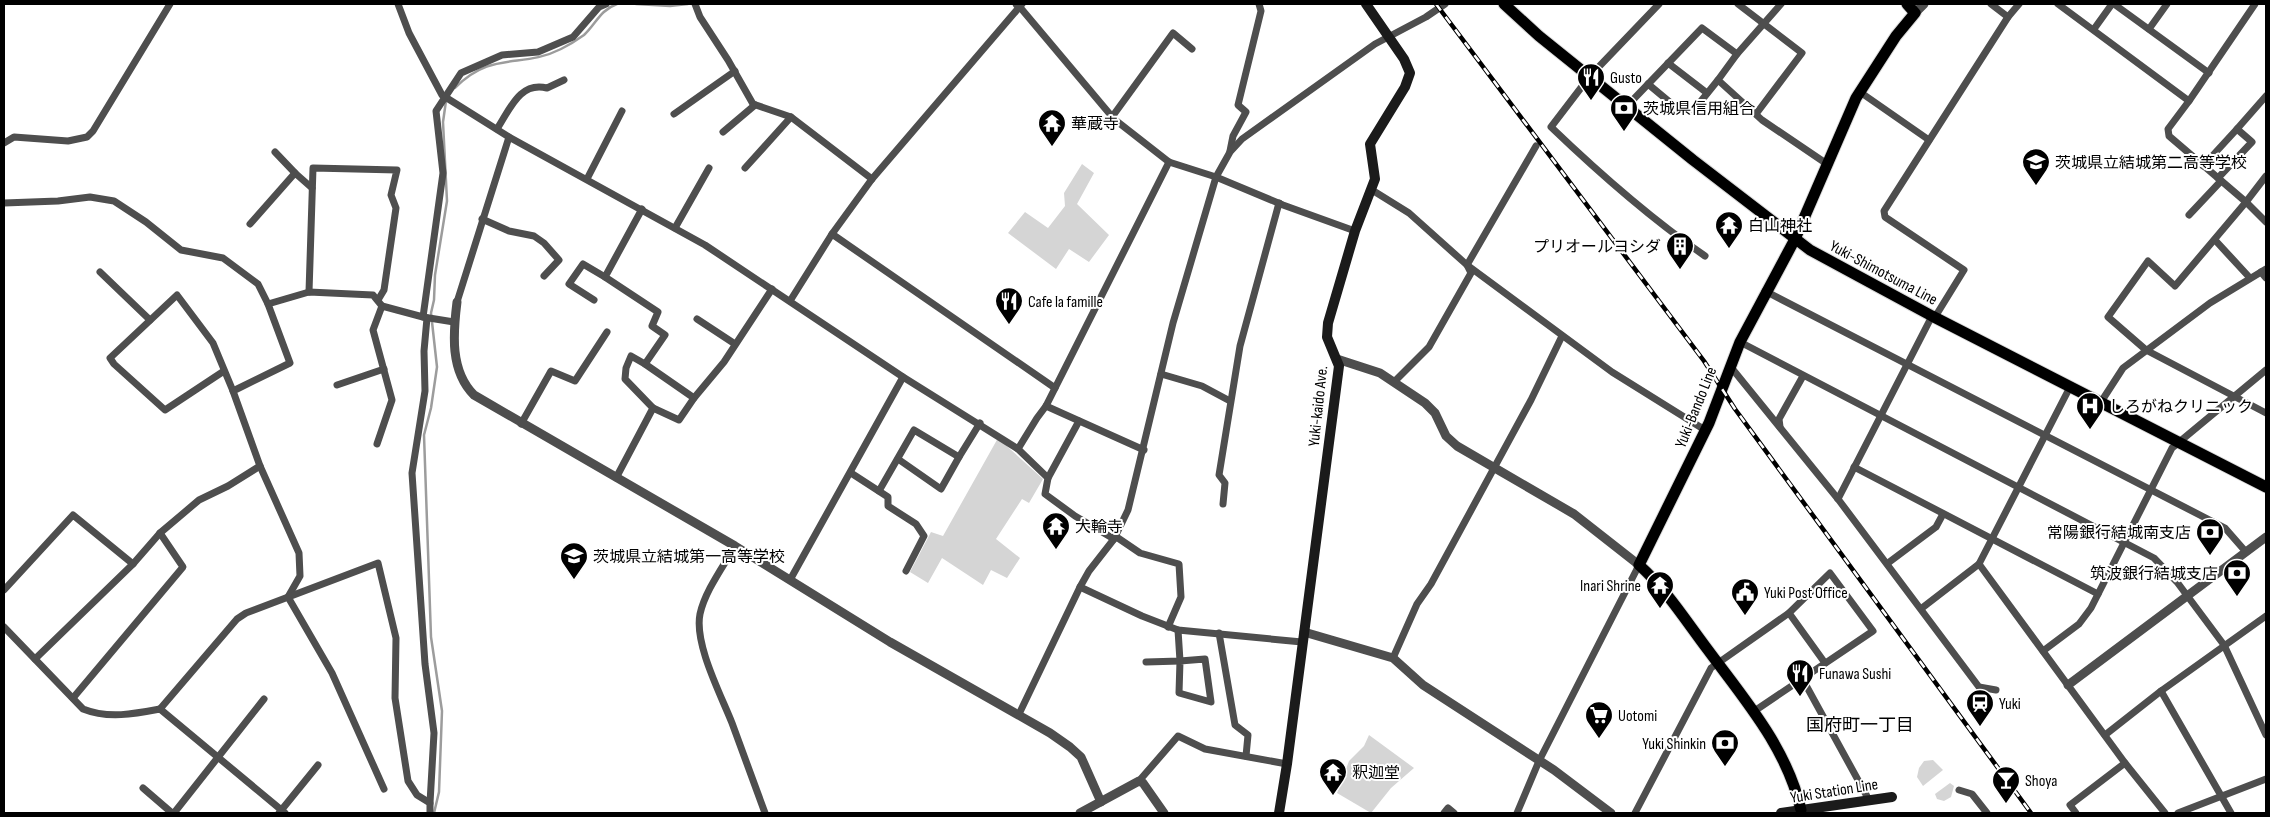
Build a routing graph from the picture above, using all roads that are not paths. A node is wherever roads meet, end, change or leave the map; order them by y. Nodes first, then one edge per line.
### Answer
1 (170, 4) edge
2 (398, 4) edge
3 (606, 4) edge
4 (695, 4) edge
5 (1259, 4) edge
6 (1366, 4) edge
7 (1445, 4) edge
8 (1504, 4) edge
9 (1659, 4) edge
10 (1738, 4) edge
11 (1781, 4) edge
12 (1906, 4) edge
13 (1924, 4) edge
14 (1991, 4) edge
15 (2019, 4) edge
16 (2058, 4) edge
17 (2113, 4) edge
18 (2167, 4) edge
19 (2255, 4) edge
20 (1020, 5) edge
21 (1915, 13) junction
22 (2008, 17) junction
23 (1761, 24) junction
24 (2094, 30) junction
25 (2149, 30) junction
26 (1390, 38) junction
27 (1192, 49) dead end
28 (1737, 54) junction
29 (1668, 63) junction
30 (734, 72) junction
31 (2209, 73) junction
32 (1590, 76) junction
33 (564, 80) dead end
34 (1718, 80) junction
35 (1648, 84) junction
36 (1860, 92) junction
37 (1707, 93) junction
38 (2266, 96) edge
39 (445, 97) junction
40 (2189, 101) junction
41 (755, 105) junction
42 (1627, 106) junction
43 (622, 111) dead end
44 (674, 114) dead end
45 (1756, 114) junction
46 (791, 117) junction
47 (1112, 117) junction
48 (497, 129) junction
49 (2237, 129) junction
50 (723, 132) dead end
51 (509, 137) junction
52 (1929, 140) junction
53 (4, 144) edge
54 (1536, 146) dead end
55 (275, 152) dead end
56 (1230, 152) junction
57 (1169, 162) junction
58 (1827, 164) junction
59 (2203, 166) junction
60 (709, 168) dead end
61 (745, 168) dead end
62 (295, 173) junction
63 (2266, 176) edge
64 (1216, 177) junction
65 (872, 178) junction
66 (586, 179) junction
67 (2220, 180) junction
68 (312, 188) junction
69 (1372, 190) junction
70 (2246, 202) junction
71 (4, 203) edge
72 (1279, 203) junction
73 (642, 209) junction
74 (2189, 215) dead end
75 (482, 219) junction
76 (2266, 222) edge
77 (250, 224) dead end
78 (675, 228) junction
79 (1355, 231) junction
80 (832, 234) junction
81 (1795, 239) junction
82 (2215, 240) junction
83 (1705, 256) dead end
84 (1467, 266) junction
85 (100, 272) dead end
86 (2264, 273) edge
87 (544, 276) dead end
88 (605, 277) junction
89 (2250, 278) junction
90 (772, 289) junction
91 (309, 292) junction
92 (1765, 292) junction
93 (594, 300) dead end
94 (790, 300) junction
95 (457, 302) joint
96 (380, 303) junction
97 (268, 304) junction
98 (1934, 316) junction
99 (425, 318) junction
100 (150, 320) junction
101 (697, 320) dead end
102 (454, 322) junction
103 (607, 332) dead end
104 (1562, 336) junction
105 (1740, 342) junction
106 (736, 344) junction
107 (2146, 350) junction
108 (1337, 359) junction
109 (645, 364) junction
110 (1730, 365) junction
111 (1906, 365) junction
112 (384, 369) junction
113 (2266, 370) edge
114 (224, 371) junction
115 (1161, 374) junction
116 (1803, 376) junction
117 (904, 377) junction
118 (1394, 382) junction
119 (338, 386) dead end
120 (2070, 387) junction
121 (1055, 388) junction
122 (233, 391) junction
123 (2234, 397) junction
124 (694, 398) junction
125 (1230, 401) junction
126 (2101, 402) junction
127 (1046, 406) junction
128 (653, 408) junction
129 (2266, 413) edge
130 (1880, 416) junction
131 (1079, 421) junction
132 (980, 423) junction
133 (521, 424) junction
134 (1780, 427) junction
135 (1705, 430) junction
136 (2045, 436) junction
137 (2178, 441) junction
138 (377, 444) dead end
139 (1018, 449) junction
140 (1144, 450) junction
141 (959, 457) junction
142 (898, 459) junction
143 (260, 466) junction
144 (1854, 467) junction
145 (1493, 468) junction
146 (851, 473) junction
147 (616, 478) junction
148 (1048, 478) junction
149 (2266, 487) edge
150 (2018, 488) junction
151 (2150, 490) junction
152 (879, 491) junction
153 (1838, 499) junction
154 (1223, 504) dead end
155 (1943, 514) junction
156 (160, 533) junction
157 (2266, 537) edge
158 (1114, 538) junction
159 (1991, 540) junction
160 (2125, 542) junction
161 (735, 546) junction
162 (2246, 552) junction
163 (1888, 563) junction
164 (133, 564) junction
165 (1639, 564) junction
166 (1979, 564) junction
167 (906, 571) dead end
168 (790, 580) junction
169 (1080, 587) junction
170 (4, 590) edge
171 (2098, 594) junction
172 (2186, 596) junction
173 (288, 597) junction
174 (1922, 608) junction
175 (1789, 613) junction
176 (2266, 616) edge
177 (4, 627) edge
178 (1168, 627) junction
179 (1178, 630) junction
180 (1219, 633) junction
181 (1303, 637) junction
182 (2224, 645) junction
183 (2043, 651) junction
184 (1393, 658) junction
185 (35, 659) junction
186 (1180, 661) junction
187 (1146, 662) dead end
188 (1717, 662) junction
189 (1825, 663) junction
190 (1802, 678) junction
191 (2068, 685) junction
192 (1996, 690) dead end
193 (2161, 691) junction
194 (73, 698) junction
195 (264, 699) dead end
196 (160, 710) junction
197 (1752, 712) junction
198 (1019, 714) junction
199 (2105, 735) junction
200 (2266, 736) edge
201 (1246, 756) junction
202 (218, 758) junction
203 (1539, 761) junction
204 (2125, 763) junction
205 (1287, 764) junction
206 (318, 765) dead end
207 (2266, 779) edge
208 (1140, 781) junction
209 (143, 788) dead end
210 (384, 789) dead end
211 (1959, 790) dead end
212 (1892, 796) dead end
213 (2222, 796) junction
214 (1869, 800) junction
215 (1101, 802) junction
216 (430, 803) junction
217 (282, 812) edge
218 (1802, 812) edge
219 (173, 813) edge
220 (430, 813) edge
221 (765, 813) edge
222 (1080, 813) edge
223 (1164, 813) edge
224 (1278, 813) edge
225 (1444, 813) edge
226 (1454, 813) edge
227 (1517, 813) edge
228 (1611, 813) edge
229 (1635, 813) edge
230 (1781, 813) edge
231 (1986, 813) edge
232 (2076, 813) edge
233 (2165, 813) edge
234 (2178, 813) edge
235 (2231, 813) edge

1 - 53 street
2 - 39 street
3 - 39 street
4 - 30 street
5 - 56 street
6 - 26 main road, Yuki-kaido Ave.
7 - 26 street
8 - 32 main road, Yuki-Shimotsuma Line
9 - 32 street
10 - 23 street
11 - 23 street
12 - 21 main road
13 - 21 street
14 - 22 street
15 - 22 street
16 - 24 street
17 - 24 street
17 - 25 street
18 - 25 street
19 - 31 street
20 - 47 street
20 - 65 street
21 - 36 main road, Yuki-Bando Line
22 - 52 street
23 - 28 street
23 - 45 street
24 - 40 street
25 - 31 street
26 - 56 street
26 - 69 main road, Yuki-kaido Ave.
27 - 47 street
28 - 29 street
28 - 34 street
29 - 35 street
29 - 37 street
30 - 41 street
30 - 44 street
31 - 40 street
32 - 42 main road, Yuki-Shimotsuma Line
32 - 83 street
33 - 48 street
34 - 37 street
34 - 45 street
35 - 37 street
35 - 42 street
36 - 52 street
36 - 58 main road, Yuki-Bando Line
38 - 49 street
39 - 48 street
39 - 99 street
40 - 59 street
41 - 46 street
41 - 50 street
42 - 81 main road, Yuki-Shimotsuma Line
43 - 66 street
45 - 58 street
46 - 61 street
46 - 65 street
47 - 57 street
48 - 51 street
49 - 59 street
49 - 67 street
51 - 66 street
51 - 75 street
52 - 98 street
54 - 84 street
55 - 62 street
56 - 64 street
57 - 64 street
57 - 121 street
58 - 81 main road, Yuki-Bando Line
59 - 67 street
60 - 78 street
62 - 68 street
62 - 77 street
63 - 70 street
64 - 72 street
64 - 115 street
65 - 80 street
66 - 73 street
67 - 70 street
67 - 74 street
68 - 91 street
68 - 96 street
69 - 79 main road, Yuki-kaido Ave.
69 - 84 street
70 - 76 street
70 - 82 street
71 - 97 street
72 - 79 street
72 - 125 street
73 - 78 street
73 - 88 street
75 - 87 street
75 - 95 street
78 - 90 street
79 - 108 main road, Yuki-kaido Ave.
80 - 94 street
80 - 121 street
81 - 92 main road, Yuki-Bando Line
81 - 98 main road, Yuki-Shimotsuma Line
82 - 89 street
82 - 107 street
84 - 104 street
84 - 118 street
85 - 100 street
86 - 89 street
88 - 93 street
88 - 109 street
89 - 107 street
90 - 94 street
90 - 106 street
91 - 96 street
91 - 97 street
92 - 105 main road, Yuki-Bando Line
92 - 111 street
94 - 117 street
95 - 102 street
96 - 99 street
96 - 112 street
97 - 122 street
98 - 111 street
98 - 120 main road, Yuki-Shimotsuma Line
99 - 102 street
99 - 216 street
100 - 114 street
100 - 114 street
101 - 106 street
102 - 133 street
103 - 133 street
104 - 135 street
104 - 145 street
105 - 110 main road, Yuki-Bando Line
105 - 116 street
106 - 124 street
107 - 123 street
107 - 126 street
108 - 118 street
108 - 181 main road, Yuki-kaido Ave.
109 - 124 street
109 - 128 street
110 - 134 street
110 - 135 main road, Yuki-Bando Line
111 - 130 street
111 - 136 street
112 - 119 street
112 - 138 street
113 - 123 street
114 - 122 street
115 - 125 street
115 - 140 street
116 - 130 street
116 - 134 street
117 - 132 street
117 - 146 street
118 - 145 street
120 - 126 main road, Yuki-Shimotsuma Line
120 - 136 street
121 - 127 street
122 - 143 street
123 - 129 street
123 - 137 street
124 - 128 street
125 - 154 street
126 - 137 main road, Yuki-Shimotsuma Line
127 - 131 street
127 - 139 street
128 - 147 street
130 - 144 street
130 - 150 street
131 - 140 street
131 - 148 street
132 - 139 street
132 - 141 street
133 - 147 street
134 - 153 street
135 - 165 main road, Yuki-Bando Line
136 - 150 street
136 - 151 street
137 - 149 main road, Yuki-Shimotsuma Line
137 - 151 street
139 - 148 street
140 - 158 street
141 - 142 street
141 - 142 street
142 - 152 street
143 - 156 street
143 - 173 street
144 - 153 street
144 - 155 street
145 - 165 street
145 - 184 street
146 - 152 street
146 - 168 street
147 - 161 street
148 - 158 street
150 - 159 street
150 - 160 street
151 - 160 street
151 - 162 street
152 - 167 street
153 - 163 street
155 - 159 street
155 - 163 street
156 - 164 street
156 - 194 street
157 - 162 street
158 - 169 street
158 - 178 street
159 - 166 street
159 - 171 street
160 - 171 street
160 - 172 street
161 - 168 street
161 - 221 street
162 - 172 street
163 - 174 street
164 - 170 street
164 - 185 street
165 - 188 main road
165 - 203 street
166 - 174 street
166 - 183 street
168 - 198 street
169 - 178 street
169 - 198 street
171 - 183 street
172 - 182 street
172 - 191 street
173 - 196 street
173 - 210 street
173 - 216 street
174 - 192 street
175 - 188 street
175 - 189 street
175 - 189 street
176 - 182 street
177 - 185 street
178 - 179 street
179 - 180 street
179 - 186 street
180 - 181 street
180 - 201 street
181 - 184 street
181 - 205 main road, Yuki-kaido Ave.
182 - 193 street
182 - 200 street
183 - 191 street
184 - 203 street
185 - 194 street
186 - 186 street
186 - 187 street
188 - 197 main road
188 - 229 street
189 - 190 street
190 - 197 street
190 - 214 street
191 - 199 street
193 - 199 street
193 - 213 street
194 - 196 street
195 - 202 street
196 - 202 street
197 - 218 main road
198 - 215 street
199 - 204 street
201 - 205 street
201 - 208 street
202 - 217 street
202 - 219 street
203 - 227 street
203 - 228 street
204 - 232 street
204 - 233 street
205 - 224 main road, Yuki-kaido Ave.
206 - 217 street
207 - 213 street
208 - 215 street
208 - 223 street
209 - 219 street
211 - 231 street
212 - 214 main road, Yuki Station Line
213 - 234 street
213 - 235 street
214 - 218 main road, Yuki Station Line
215 - 222 street
216 - 220 street
218 - 230 main road, Yuki Station Line
225 - 226 street

